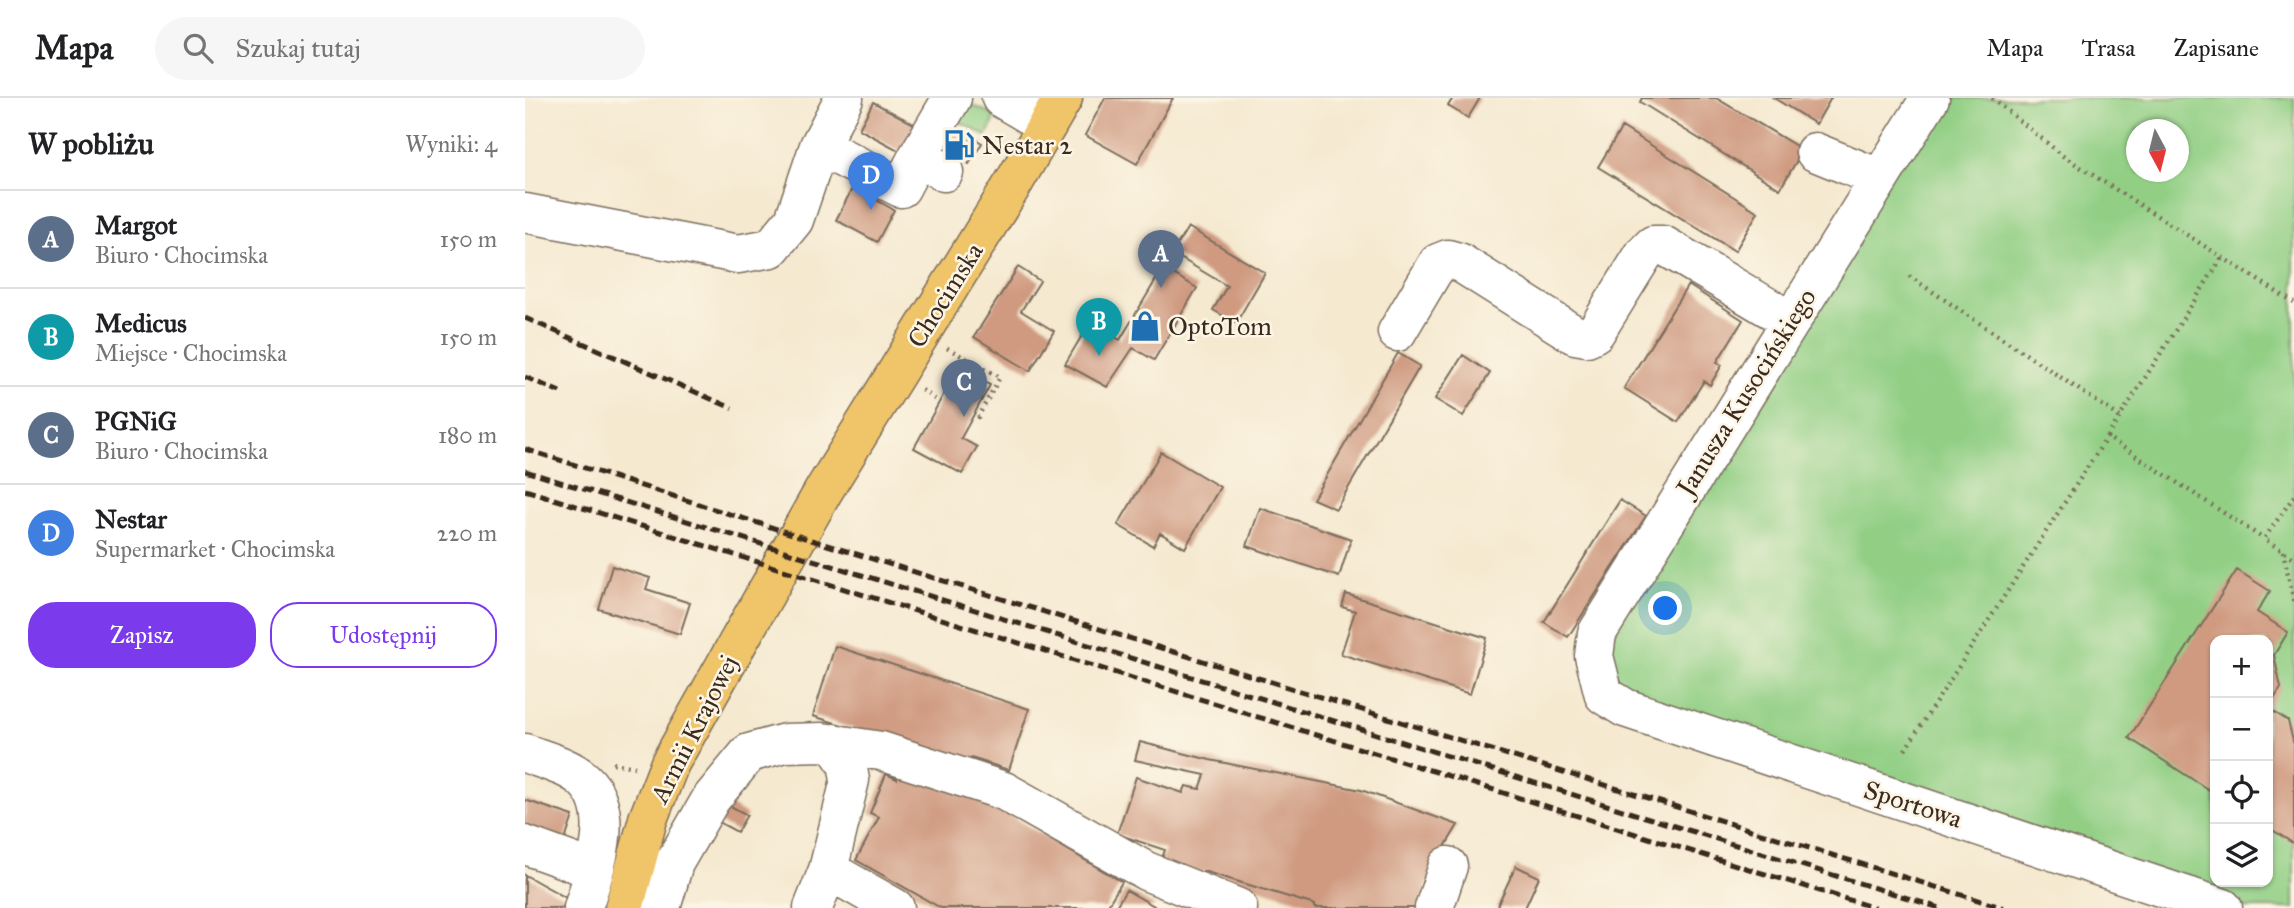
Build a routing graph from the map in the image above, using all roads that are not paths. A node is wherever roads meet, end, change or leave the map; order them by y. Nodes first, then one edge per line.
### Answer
1 (844, 98) edge
2 (952, 98) edge
3 (1001, 98) edge
4 (1930, 98) edge
5 (1055, 111) edge
6 (819, 146) junction
7 (1815, 152) dead end
8 (1879, 178) junction
9 (525, 213) edge
10 (1791, 321) junction
11 (1397, 332) dead end
12 (765, 595) joint
13 (1604, 695) joint
14 (833, 743) junction
15 (525, 753) edge
16 (525, 845) edge
17 (1448, 866) dead end
18 (594, 870) junction
19 (828, 870) junction
20 (583, 908) edge
21 (624, 908) edge
22 (661, 908) edge
23 (813, 908) edge
24 (895, 908) edge
25 (1238, 908) edge
26 (1434, 908) edge
27 (2223, 908) edge

1 - 6 street
2 - 6 street
3 - 5 street
4 - 8 street, Janusza Kusocińskiego
5 - 12 main road, Chocimska
6 - 9 street
7 - 8 street
8 - 10 street, Janusza Kusocińskiego
10 - 11 street
10 - 13 street, Janusza Kusocińskiego
12 - 21 main road, Armii Krajowej
13 - 27 street, Sportowa
14 - 19 street
14 - 22 street
14 - 25 street
15 - 18 street
16 - 18 street
17 - 26 street
18 - 20 street
19 - 23 street
19 - 24 street

